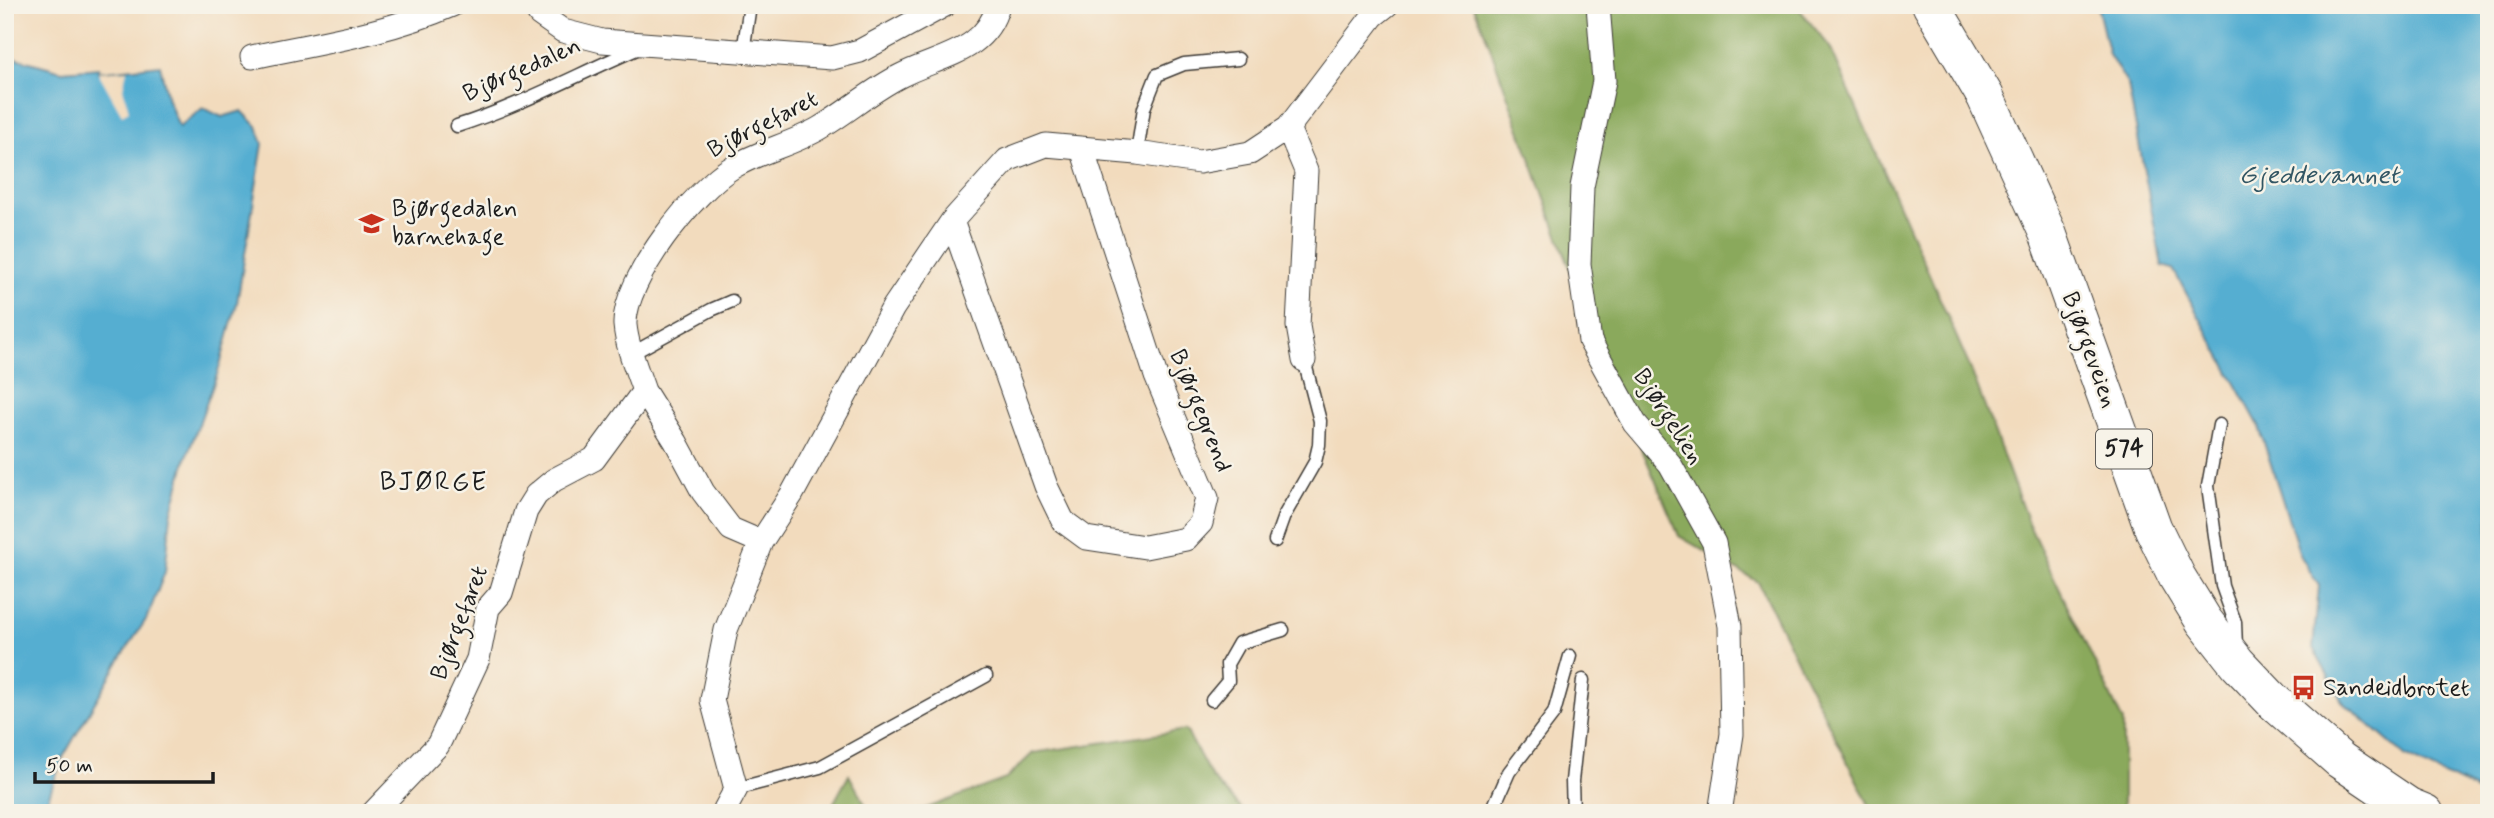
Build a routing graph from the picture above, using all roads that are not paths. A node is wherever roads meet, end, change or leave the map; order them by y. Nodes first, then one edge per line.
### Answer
1 (452, 5) edge
2 (534, 5) edge
3 (750, 5) edge
4 (998, 5) edge
5 (1387, 5) edge
6 (1598, 5) edge
7 (1931, 5) edge
8 (937, 7) edge
9 (646, 45) junction
10 (743, 52) junction
11 (252, 57) dead end
12 (1238, 59) dead end
13 (457, 126) dead end
14 (1288, 128) junction
15 (1082, 149) junction
16 (1137, 153) junction
17 (952, 221) junction
18 (732, 302) dead end
19 (631, 354) junction
20 (1304, 360) joint
21 (645, 391) junction
22 (2219, 425) dead end
23 (1275, 541) dead end
24 (761, 542) junction
25 (1283, 630) dead end
26 (1570, 656) dead end
27 (2237, 663) junction
28 (986, 676) dead end
29 (1583, 680) dead end
30 (1212, 699) dead end
31 (736, 789) junction
32 (2413, 810) edge
33 (373, 813) edge
34 (723, 813) edge
35 (1491, 813) edge
36 (1573, 813) edge
37 (1720, 813) edge

1 - 11 street
2 - 9 street, Bjørgedalen
3 - 10 lane
4 - 19 street, Bjørgefaret
5 - 14 street
6 - 37 street, Bjørgelien
7 - 27 main road, Bjørgeveien / 574
8 - 10 street, Bjørgedalen
9 - 10 street, Bjørgedalen
9 - 13 lane, Bjørgedalen
12 - 16 lane
14 - 16 street
14 - 20 street
15 - 16 street
15 - 17 street
15 - 17 street, Bjørgegrend
17 - 24 street
18 - 19 lane
19 - 21 street, Bjørgefaret
20 - 23 lane
21 - 24 street, Bjørgefaret
21 - 33 street, Bjørgefaret
22 - 27 lane
24 - 31 street
25 - 30 lane
26 - 35 lane
27 - 32 main road, Bjørgeveien / 574
28 - 31 lane
29 - 36 lane
31 - 34 street

